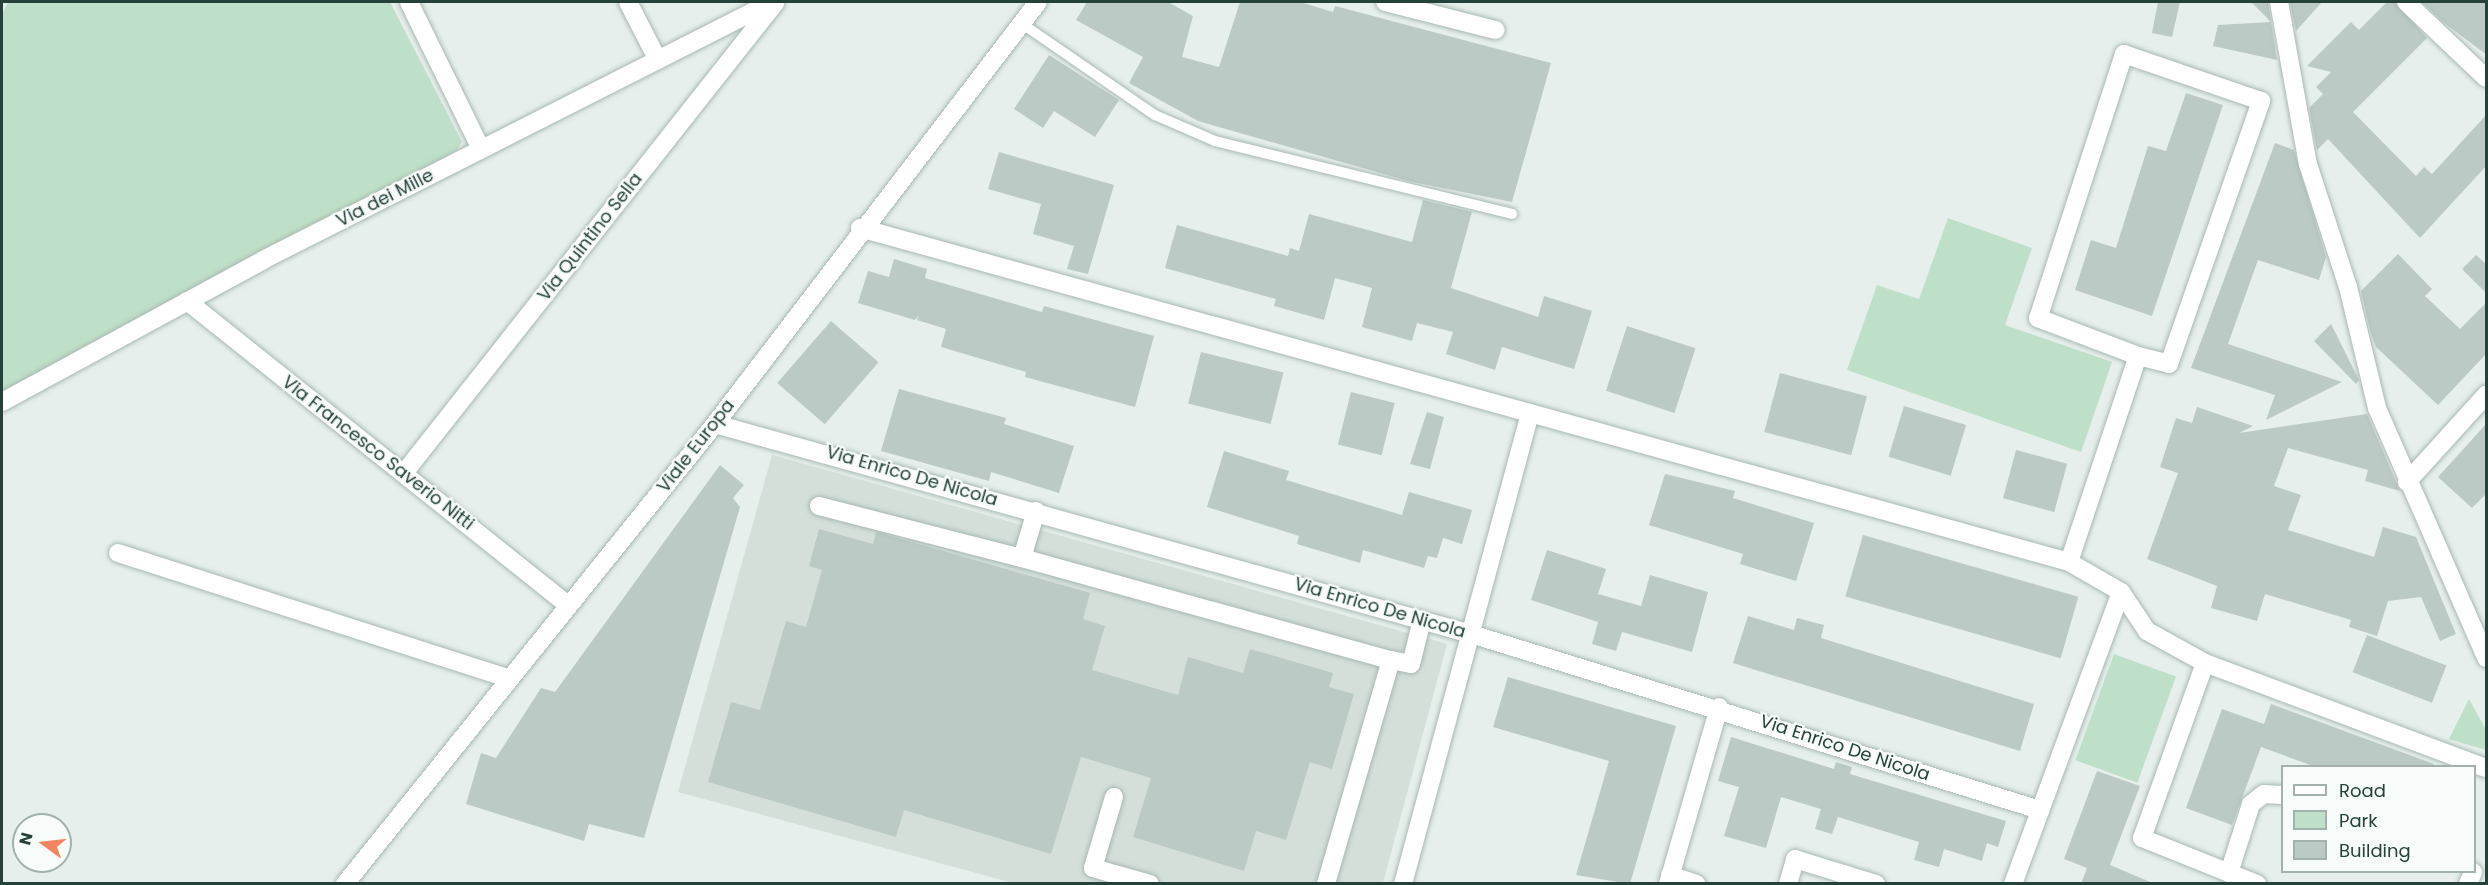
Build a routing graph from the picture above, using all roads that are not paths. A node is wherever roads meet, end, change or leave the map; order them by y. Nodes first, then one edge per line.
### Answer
1 (409, 2) edge
2 (628, 2) edge
3 (774, 2) edge
4 (1038, 2) edge
5 (1385, 2) edge
6 (2279, 2) edge
7 (2406, 2) edge
8 (1021, 23) junction
9 (1496, 30) dead end
10 (658, 60) junction
11 (2487, 78) edge
12 (481, 150) junction
13 (1512, 214) dead end
14 (860, 228) junction
15 (187, 302) junction
16 (2138, 356) junction
17 (2487, 395) edge
18 (2, 402) edge
19 (1530, 413) junction
20 (715, 424) junction
21 (404, 473) junction
22 (2407, 482) junction
23 (819, 506) dead end
24 (1036, 511) junction
25 (118, 553) dead end
26 (1022, 558) junction
27 (2068, 562) junction
28 (2121, 592) junction
29 (568, 604) junction
30 (1422, 620) junction
31 (1471, 633) junction
32 (2487, 658) edge
33 (1390, 660) junction
34 (2205, 663) junction
35 (507, 678) junction
36 (1719, 707) junction
37 (2487, 768) edge
38 (2281, 795) edge
39 (1113, 797) dead end
40 (2040, 810) junction
41 (2229, 873) junction
42 (1669, 879) edge
43 (345, 884) edge
44 (1150, 884) edge
45 (1326, 884) edge
46 (1403, 884) edge
47 (1696, 884) edge
48 (1788, 884) edge
49 (1876, 884) edge
50 (2013, 884) edge
51 (2256, 884) edge

1 - 12 street
2 - 10 street
3 - 10 street, Via dei Mille
3 - 21 street, Via Quintino Sella
4 - 8 street, Viale Europa
5 - 9 street
6 - 22 street
7 - 11 street
8 - 13 lane
8 - 14 street, Viale Europa
10 - 12 street, Via dei Mille
12 - 15 street, Via dei Mille
14 - 19 street
14 - 20 street, Viale Europa
15 - 18 street, Via dei Mille
15 - 21 street, Via Francesco Saverio Nitti
16 - 16 street
16 - 27 street
17 - 22 street
19 - 27 street
19 - 31 street
20 - 24 street, Via Enrico De Nicola
20 - 29 street, Viale Europa
21 - 29 street, Via Francesco Saverio Nitti
22 - 32 street
23 - 26 street
24 - 26 street
24 - 30 street, Via Enrico De Nicola
25 - 35 street
26 - 33 street
27 - 28 street
28 - 34 street
28 - 40 street
29 - 35 street, Viale Europa
30 - 31 street, Via Enrico De Nicola
30 - 33 street
31 - 36 street, Via Enrico De Nicola
31 - 46 street
33 - 45 street
34 - 37 street
34 - 41 street
35 - 43 street, Viale Europa
36 - 40 street, Via Enrico De Nicola
36 - 42 street
38 - 41 street
39 - 44 street
40 - 50 street
41 - 51 street
42 - 47 street
48 - 49 street

